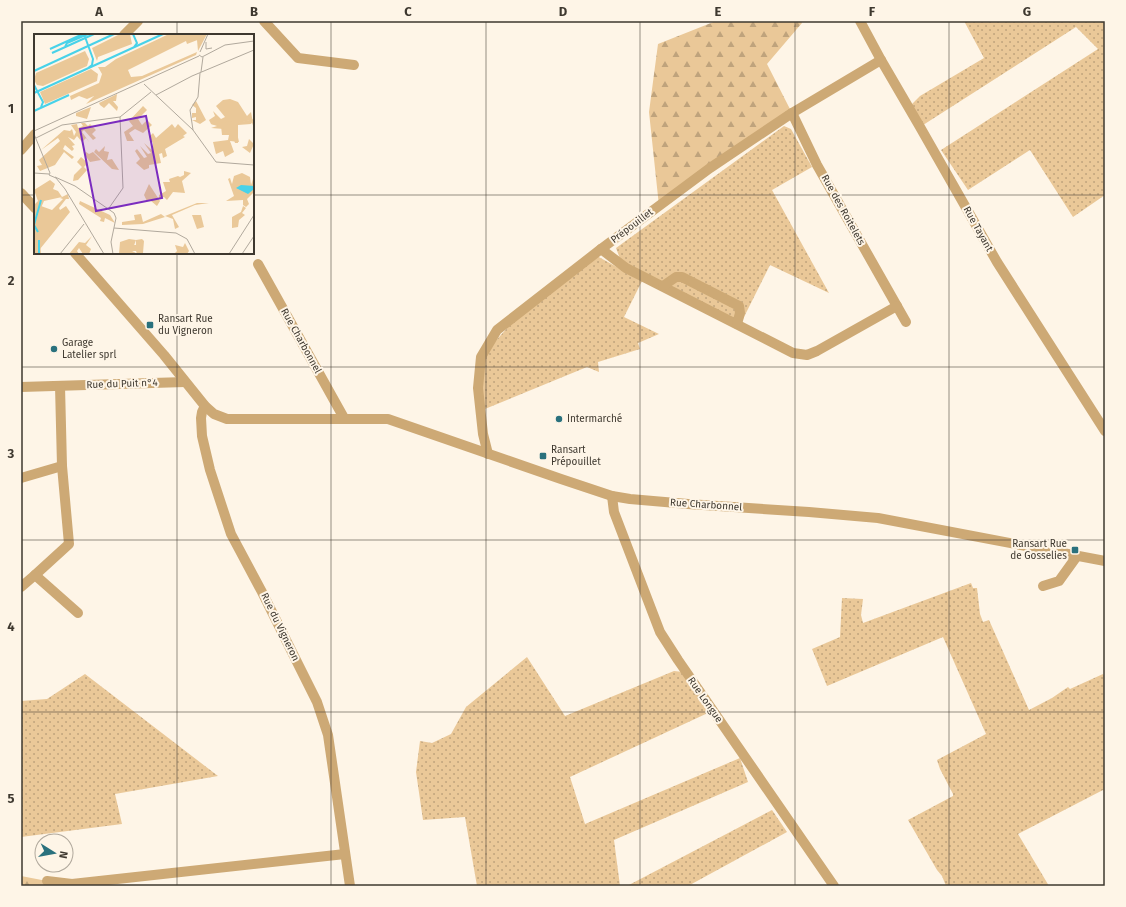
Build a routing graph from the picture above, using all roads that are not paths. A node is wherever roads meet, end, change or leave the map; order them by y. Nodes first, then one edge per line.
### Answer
1 (138, 21) edge
2 (264, 21) edge
3 (860, 21) edge
4 (125, 34) edge
5 (881, 60) junction
6 (354, 66) dead end
7 (792, 113) junction
8 (34, 135) edge
9 (21, 150) edge
10 (21, 193) edge
11 (34, 207) edge
12 (602, 249) junction
13 (76, 254) edge
14 (258, 264) dead end
15 (663, 286) junction
16 (897, 306) junction
17 (906, 322) dead end
18 (738, 324) junction
19 (185, 382) junction
20 (60, 386) junction
21 (21, 387) edge
22 (205, 406) junction
23 (344, 418) junction
24 (1105, 431) edge
25 (488, 454) junction
26 (62, 466) junction
27 (21, 478) edge
28 (612, 496) junction
29 (1077, 556) junction
30 (1105, 561) edge
31 (35, 575) junction
32 (1043, 586) dead end
33 (21, 587) edge
34 (78, 612) dead end
35 (345, 854) junction
36 (47, 881) dead end
37 (350, 886) edge
38 (834, 886) edge

1 - 4 street
2 - 6 street
3 - 5 street, Rue Tayant
5 - 7 street, Prépouillet
5 - 24 street, Rue Tayant
7 - 12 street, Prépouillet
7 - 16 street, Rue des Roitelets
8 - 9 street
10 - 11 street
12 - 15 street
12 - 25 street, Prépouillet
13 - 19 street, Rue Charbonnel
14 - 23 street, Rue Charbonnel
15 - 18 street
15 - 18 street
16 - 17 street, Rue des Roitelets
16 - 18 street
19 - 20 street, Rue du Puit n°4
19 - 22 street, Rue Charbonnel
20 - 21 street, Rue du Puit n°4
20 - 26 street
22 - 23 street, Rue Charbonnel
22 - 35 street, Rue du Vigneron
23 - 25 street, Rue Charbonnel
25 - 28 street, Rue Charbonnel
26 - 27 street
26 - 31 street
28 - 29 street, Rue Charbonnel
28 - 38 street, Rue Longue
29 - 30 street, Rue Charbonnel
29 - 32 street
31 - 33 street
31 - 34 street
35 - 36 street
35 - 37 street, Rue du Vigneron

